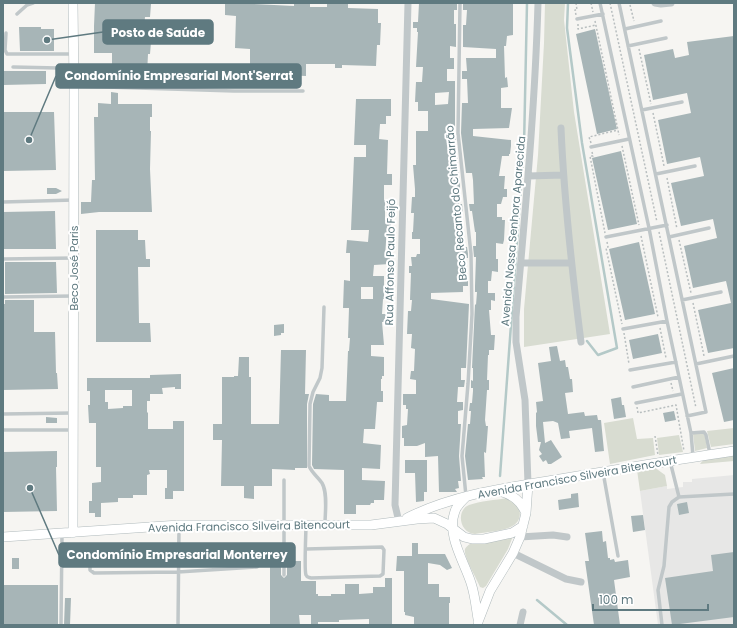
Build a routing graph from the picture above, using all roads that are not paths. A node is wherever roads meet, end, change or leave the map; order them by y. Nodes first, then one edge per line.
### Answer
1 (33, 3) edge
2 (73, 3) edge
3 (408, 3) edge
4 (460, 3) edge
5 (538, 3) edge
6 (600, 3) edge
7 (619, 3) edge
8 (655, 3) edge
9 (671, 3) edge
10 (17, 14) dead end
11 (603, 14) junction
12 (576, 19) dead end
13 (661, 21) dead end
14 (625, 28) junction
15 (6, 33) dead end
16 (666, 38) dead end
17 (628, 46) junction
18 (74, 54) junction
19 (12, 67) dead end
20 (74, 67) junction
21 (74, 86) junction
22 (303, 91) dead end
23 (682, 102) dead end
24 (642, 110) junction
25 (561, 128) dead end
26 (630, 139) junction
27 (591, 147) road end
28 (696, 166) dead end
29 (656, 174) junction
30 (563, 175) junction
31 (528, 176) junction
32 (74, 200) junction
33 (3, 202) edge
34 (667, 225) junction
35 (649, 228) junction
36 (709, 228) dead end
37 (606, 237) road end
38 (669, 237) junction
39 (3, 258) edge
40 (74, 258) junction
41 (521, 262) junction
42 (571, 263) junction
43 (721, 292) dead end
44 (73, 296) junction
45 (3, 297) edge
46 (682, 300) junction
47 (324, 307) dead end
48 (667, 320) junction
49 (623, 329) road end
50 (581, 342) dead end
51 (734, 356) edge
52 (676, 362) junction
53 (696, 364) junction
54 (630, 370) road end
55 (678, 375) junction
56 (633, 386) dead end
57 (682, 394) junction
58 (636, 403) road end
59 (73, 413) junction
60 (3, 414) edge
61 (687, 416) junction
62 (3, 430) edge
63 (74, 430) junction
64 (691, 433) junction
65 (734, 451) edge
66 (710, 455) junction
67 (689, 458) junction
68 (670, 461) junction
69 (603, 471) junction
70 (284, 480) dead end
71 (528, 484) junction
72 (498, 490) junction
73 (734, 494) edge
74 (466, 497) junction
75 (679, 497) junction
76 (526, 513) junction
77 (399, 522) junction
78 (179, 525) junction
79 (285, 525) junction
80 (306, 525) junction
81 (325, 525) junction
82 (523, 526) junction
83 (453, 529) junction
84 (62, 533) junction
85 (74, 533) junction
86 (3, 537) edge
87 (520, 537) junction
88 (567, 537) dead end
89 (306, 549) junction
90 (178, 553) junction
91 (513, 553) junction
92 (618, 556) dead end
93 (178, 572) junction
94 (284, 575) dead end
95 (580, 582) dead end
96 (523, 612) dead end
97 (478, 624) edge
98 (61, 625) edge
99 (178, 625) edge
100 (520, 625) edge
101 (662, 625) edge

1 - 10 lane
2 - 18 main road, Beco José Paris
3 - 77 street, Rua Affonso Paulo Feijó
4 - 74 lane, Beco Recanto do Chimarrão
5 - 31 street, Avenida Nossa Senhora Aparecida
6 - 11 lane
7 - 14 lane
8 - 9 street
11 - 12 lane
11 - 26 lane
13 - 14 lane
14 - 17 lane
15 - 18 lane
16 - 17 lane
17 - 24 lane
18 - 20 main road, Beco José Paris
19 - 20 lane
20 - 21 main road, Beco José Paris
21 - 22 lane
21 - 32 main road, Beco José Paris
23 - 24 lane
24 - 29 lane
25 - 30 street
26 - 27 lane
26 - 35 lane
28 - 29 lane
29 - 34 lane
30 - 31 street
30 - 42 street
31 - 41 street, Avenida Nossa Senhora Aparecida
32 - 33 lane
32 - 40 main road, Beco José Paris
34 - 35 lane
34 - 38 lane
35 - 37 lane
35 - 48 lane
36 - 38 lane
38 - 46 lane
39 - 40 lane
40 - 44 main road, Beco José Paris
41 - 42 street
41 - 71 street, Avenida Nossa Senhora Aparecida
42 - 50 street
43 - 46 lane
44 - 45 lane
44 - 59 main road, Beco José Paris
46 - 53 lane
47 - 81 lane
48 - 49 lane
48 - 52 lane
51 - 53 lane
52 - 54 lane
52 - 55 lane
53 - 61 lane
55 - 56 lane
55 - 57 lane
57 - 58 lane
57 - 61 lane
59 - 60 lane
59 - 63 main road, Beco José Paris
61 - 64 lane
62 - 63 lane
63 - 85 main road, Beco José Paris
64 - 66 lane
64 - 67 lane
65 - 66 main road, Avenida Francisco Silveira Bitencourt
66 - 67 main road, Avenida Francisco Silveira Bitencourt
67 - 68 main road, Avenida Francisco Silveira Bitencourt
68 - 69 main road, Avenida Francisco Silveira Bitencourt
68 - 75 lane
69 - 71 main road, Avenida Francisco Silveira Bitencourt
69 - 92 lane
70 - 79 lane
71 - 72 main road, Avenida Francisco Silveira Bitencourt
71 - 76 main road
72 - 74 main road, Avenida Francisco Silveira Bitencourt
72 - 76 main road
73 - 75 lane
74 - 77 main road, Avenida Francisco Silveira Bitencourt
74 - 83 main road
75 - 101 lane
76 - 82 main road
77 - 81 main road, Avenida Francisco Silveira Bitencourt
77 - 83 main road, Avenida Francisco Silveira Bitencourt
78 - 79 main road, Avenida Francisco Silveira Bitencourt
78 - 85 main road, Avenida Francisco Silveira Bitencourt
78 - 90 lane
79 - 80 main road, Avenida Francisco Silveira Bitencourt
79 - 94 lane
80 - 81 main road, Avenida Francisco Silveira Bitencourt
80 - 89 lane
82 - 83 main road
82 - 87 main road
83 - 97 main road
84 - 85 main road, Avenida Francisco Silveira Bitencourt
84 - 86 main road, Avenida Francisco Silveira Bitencourt
84 - 98 lane
87 - 88 street
87 - 91 main road
89 - 89 lane
90 - 93 lane
90 - 93 lane
90 - 93 lane
91 - 95 street
91 - 97 main road
93 - 99 lane
96 - 100 street

